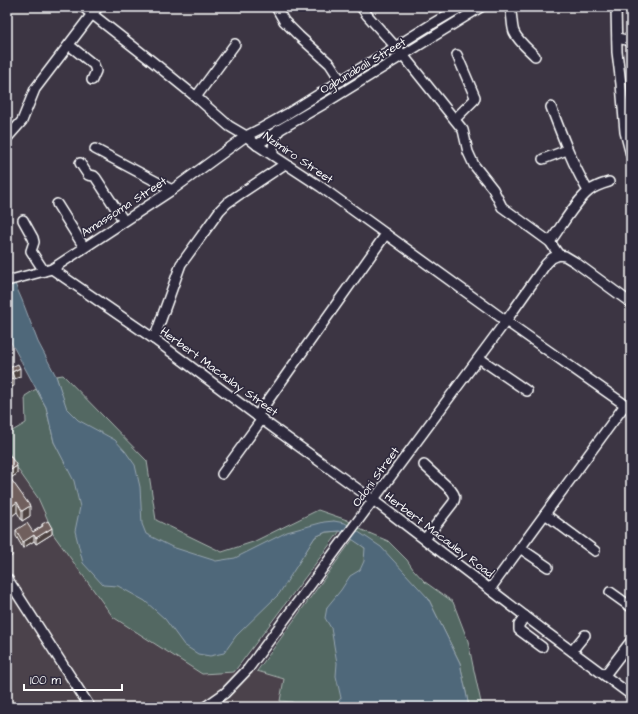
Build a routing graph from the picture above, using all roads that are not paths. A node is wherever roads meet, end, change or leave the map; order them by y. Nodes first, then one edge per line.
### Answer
1 (83, 7) edge
2 (276, 7) edge
3 (361, 7) edge
4 (481, 7) edge
5 (509, 7) edge
6 (616, 7) edge
7 (458, 8) edge
8 (95, 10) edge
9 (617, 38) junction
10 (631, 41) edge
11 (235, 44) dead end
12 (69, 45) junction
13 (396, 47) junction
14 (404, 55) junction
15 (457, 55) dead end
16 (535, 56) dead end
17 (92, 80) dead end
18 (341, 81) junction
19 (621, 84) junction
20 (631, 84) edge
21 (196, 97) junction
22 (551, 107) dead end
23 (455, 119) junction
24 (279, 130) junction
25 (628, 132) edge
26 (246, 136) junction
27 (7, 138) edge
28 (257, 145) junction
29 (95, 149) dead end
30 (568, 150) junction
31 (273, 155) junction
32 (631, 155) edge
33 (543, 159) dead end
34 (80, 163) dead end
35 (285, 164) junction
36 (609, 182) dead end
37 (172, 190) junction
38 (588, 191) junction
39 (57, 204) dead end
40 (23, 220) dead end
41 (124, 221) junction
42 (386, 234) junction
43 (550, 242) junction
44 (84, 247) junction
45 (559, 255) junction
46 (48, 270) junction
47 (7, 281) edge
48 (631, 303) edge
49 (506, 322) junction
50 (154, 339) junction
51 (479, 358) junction
52 (527, 392) dead end
53 (628, 407) edge
54 (259, 417) junction
55 (424, 466) dead end
56 (222, 474) dead end
57 (372, 499) junction
58 (545, 514) junction
59 (425, 539) junction
60 (520, 548) junction
61 (595, 551) dead end
62 (548, 567) dead end
63 (7, 578) edge
64 (490, 589) junction
65 (610, 592) dead end
66 (631, 607) edge
67 (525, 616) junction
68 (585, 635) dead end
69 (631, 641) edge
70 (542, 647) dead end
71 (572, 651) junction
72 (605, 675) junction
73 (631, 694) edge
74 (207, 706) edge
75 (90, 707) edge

1 - 8 street, Nzimiro Street
2 - 18 street
3 - 13 street
4 - 14 street, Ogbunabali Street
5 - 16 street
6 - 9 street
7 - 13 street, Ogbunabali Street
8 - 12 street
8 - 21 street, Nzimiro Street
9 - 10 street
9 - 19 street
11 - 21 street
12 - 17 street
12 - 27 street
13 - 14 street
13 - 18 street, Ogbunabali Street
14 - 23 street
14 - 24 street, Ogbunabali Street
15 - 23 street
18 - 26 street, Ogbunabali Street
19 - 20 street
19 - 25 street
21 - 26 street, Nzimiro Street
22 - 30 street
23 - 43 street
24 - 28 street, Ogbunabali Street
24 - 31 street
25 - 32 street
26 - 28 street, Nzimiro Street
26 - 37 street, Amassoma Street
28 - 31 street, Nzimiro Street
29 - 37 street
30 - 33 street
30 - 38 street
31 - 35 street, Nzimiro Street
34 - 41 street
35 - 42 street, Nzimiro Street
35 - 50 street
36 - 38 street
37 - 41 street, Amassoma Street
38 - 43 street
39 - 44 street
40 - 46 street
41 - 44 street, Amassoma Street
42 - 49 street, Nzimiro Street
42 - 54 street
43 - 45 street
44 - 46 street, Amassoma Street
45 - 48 street
45 - 49 street, Odoni Street
46 - 47 street, Amassoma Street
46 - 50 street, Herbert Macaulay Street
49 - 51 street, Odoni Street
49 - 53 street, Nzimiro Street
50 - 54 street, Herbert Macaulay Street
51 - 52 street
51 - 57 street, Odoni Street
53 - 58 street
54 - 56 street
54 - 57 street, Herbert Macaulay Street
55 - 59 street
57 - 59 street, Herbert Macauley Road
57 - 74 street, Odoni Street
58 - 60 street
58 - 61 street
59 - 64 street, Herbert Macauley Road
60 - 62 street
60 - 64 street
63 - 75 street
64 - 67 street, Herbert Macauley Road
65 - 66 street
67 - 70 street
67 - 71 street, Herbert Macauley Road
68 - 71 street
69 - 72 street
71 - 72 street, Herbert Macauley Road
72 - 73 street, Herbert Macauley Road

